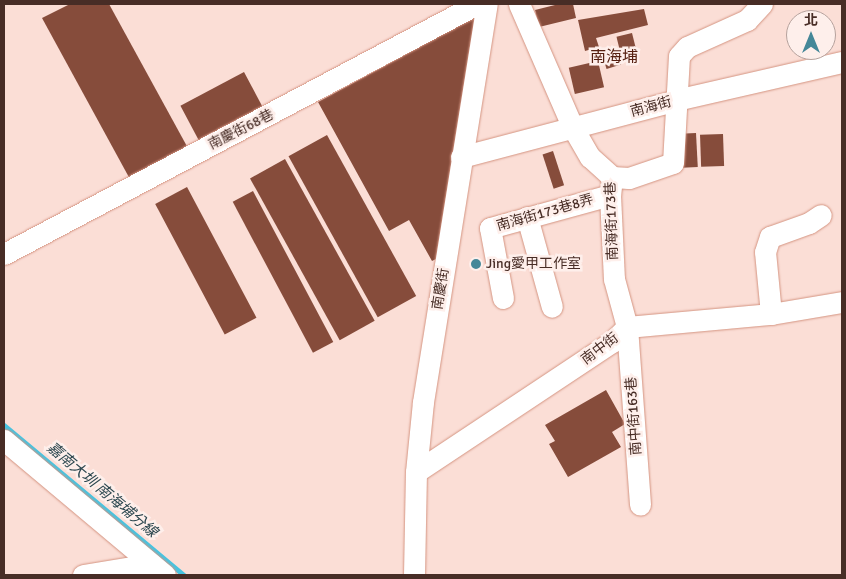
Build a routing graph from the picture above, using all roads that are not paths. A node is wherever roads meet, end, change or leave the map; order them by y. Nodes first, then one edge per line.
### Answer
1 (477, 4) edge
2 (487, 4) edge
3 (519, 4) edge
4 (762, 4) edge
5 (842, 62) edge
6 (676, 100) junction
7 (572, 128) junction
8 (461, 157) junction
9 (611, 186) junction
10 (821, 214) dead end
11 (527, 216) junction
12 (4, 254) edge
13 (503, 298) dead end
14 (842, 302) edge
15 (552, 307) dead end
16 (771, 314) junction
17 (627, 327) junction
18 (4, 440) edge
19 (416, 472) junction
20 (640, 506) dead end
21 (158, 570) edge
22 (83, 575) edge
23 (414, 575) edge

1 - 12 street, 南慶街68巷
2 - 8 street, 南慶街
3 - 7 street, 南海街173巷
4 - 6 street
5 - 6 street, 南海街
6 - 7 street, 南海街
6 - 9 street, 南海街173巷8弄
7 - 8 street, 南海街
7 - 9 street, 南海街173巷
8 - 19 street, 南慶街
9 - 11 street, 南海街173巷8弄
9 - 17 street, 南海街173巷
10 - 16 street
11 - 13 street, 南海街173巷8弄
11 - 15 street
14 - 16 street, 南中街
16 - 17 street, 南中街
17 - 19 street, 南中街
17 - 20 street, 南中街163巷
18 - 21 street
19 - 23 street, 南慶街
21 - 22 street

